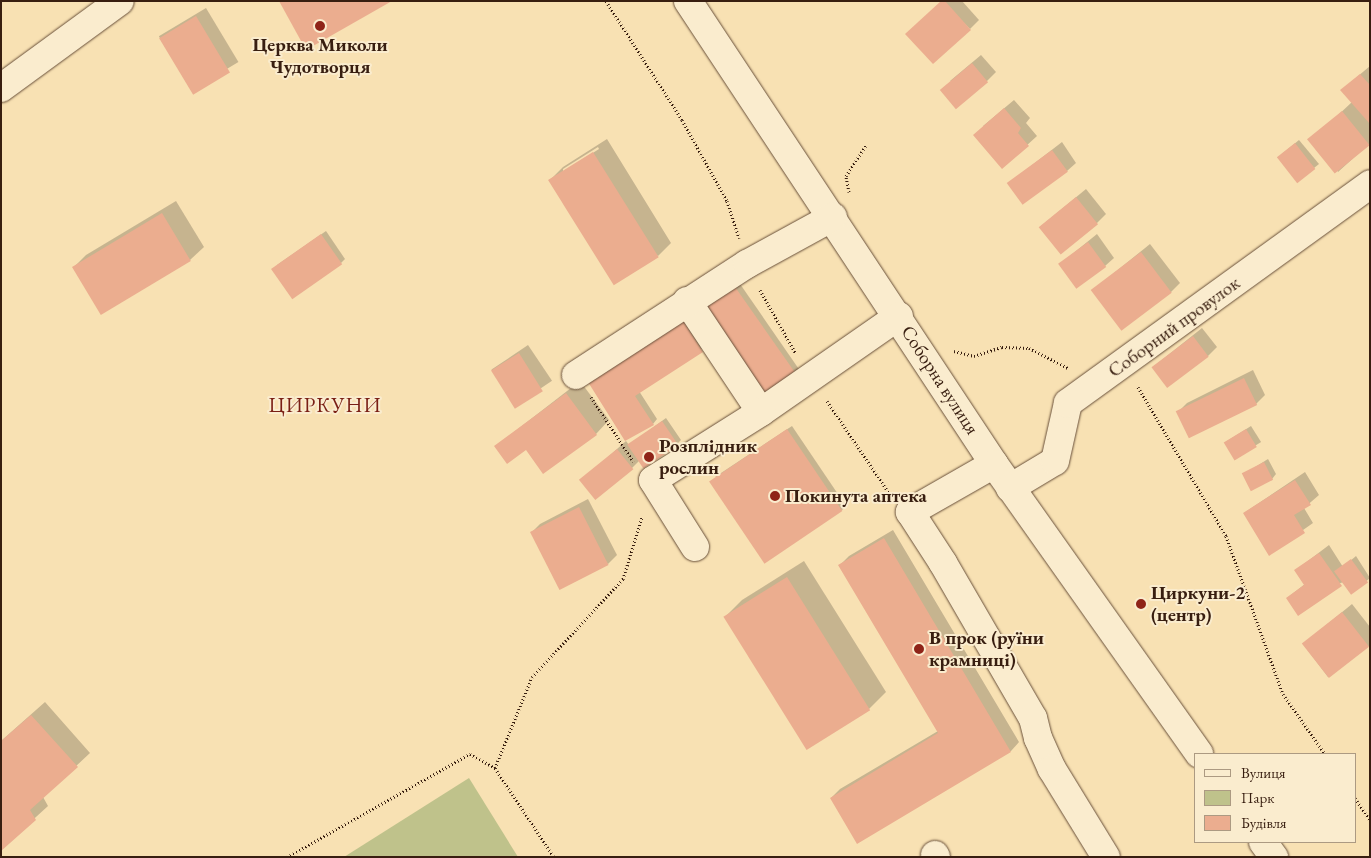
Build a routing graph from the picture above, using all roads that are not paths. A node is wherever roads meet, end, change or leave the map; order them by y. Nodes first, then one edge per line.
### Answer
1 (120, 1) edge
2 (688, 1) edge
3 (1, 88) edge
4 (1370, 184) edge
5 (833, 218) junction
6 (688, 301) junction
7 (898, 316) junction
8 (576, 375) road end
9 (761, 412) junction
10 (994, 464) junction
11 (1010, 488) junction
12 (695, 547) dead end
13 (1198, 753) edge
14 (1264, 843) edge
15 (1106, 857) edge
16 (1274, 857) edge

1 - 3 street
2 - 5 street, Соборна вулиця
4 - 11 street, Соборний провулок
5 - 6 street
5 - 7 street, Соборна вулиця
6 - 8 street
6 - 9 street
7 - 9 street
7 - 10 street, Соборна вулиця
9 - 12 street
10 - 11 street, Соборна вулиця
10 - 15 street
11 - 13 street, Соборна вулиця
14 - 16 street

